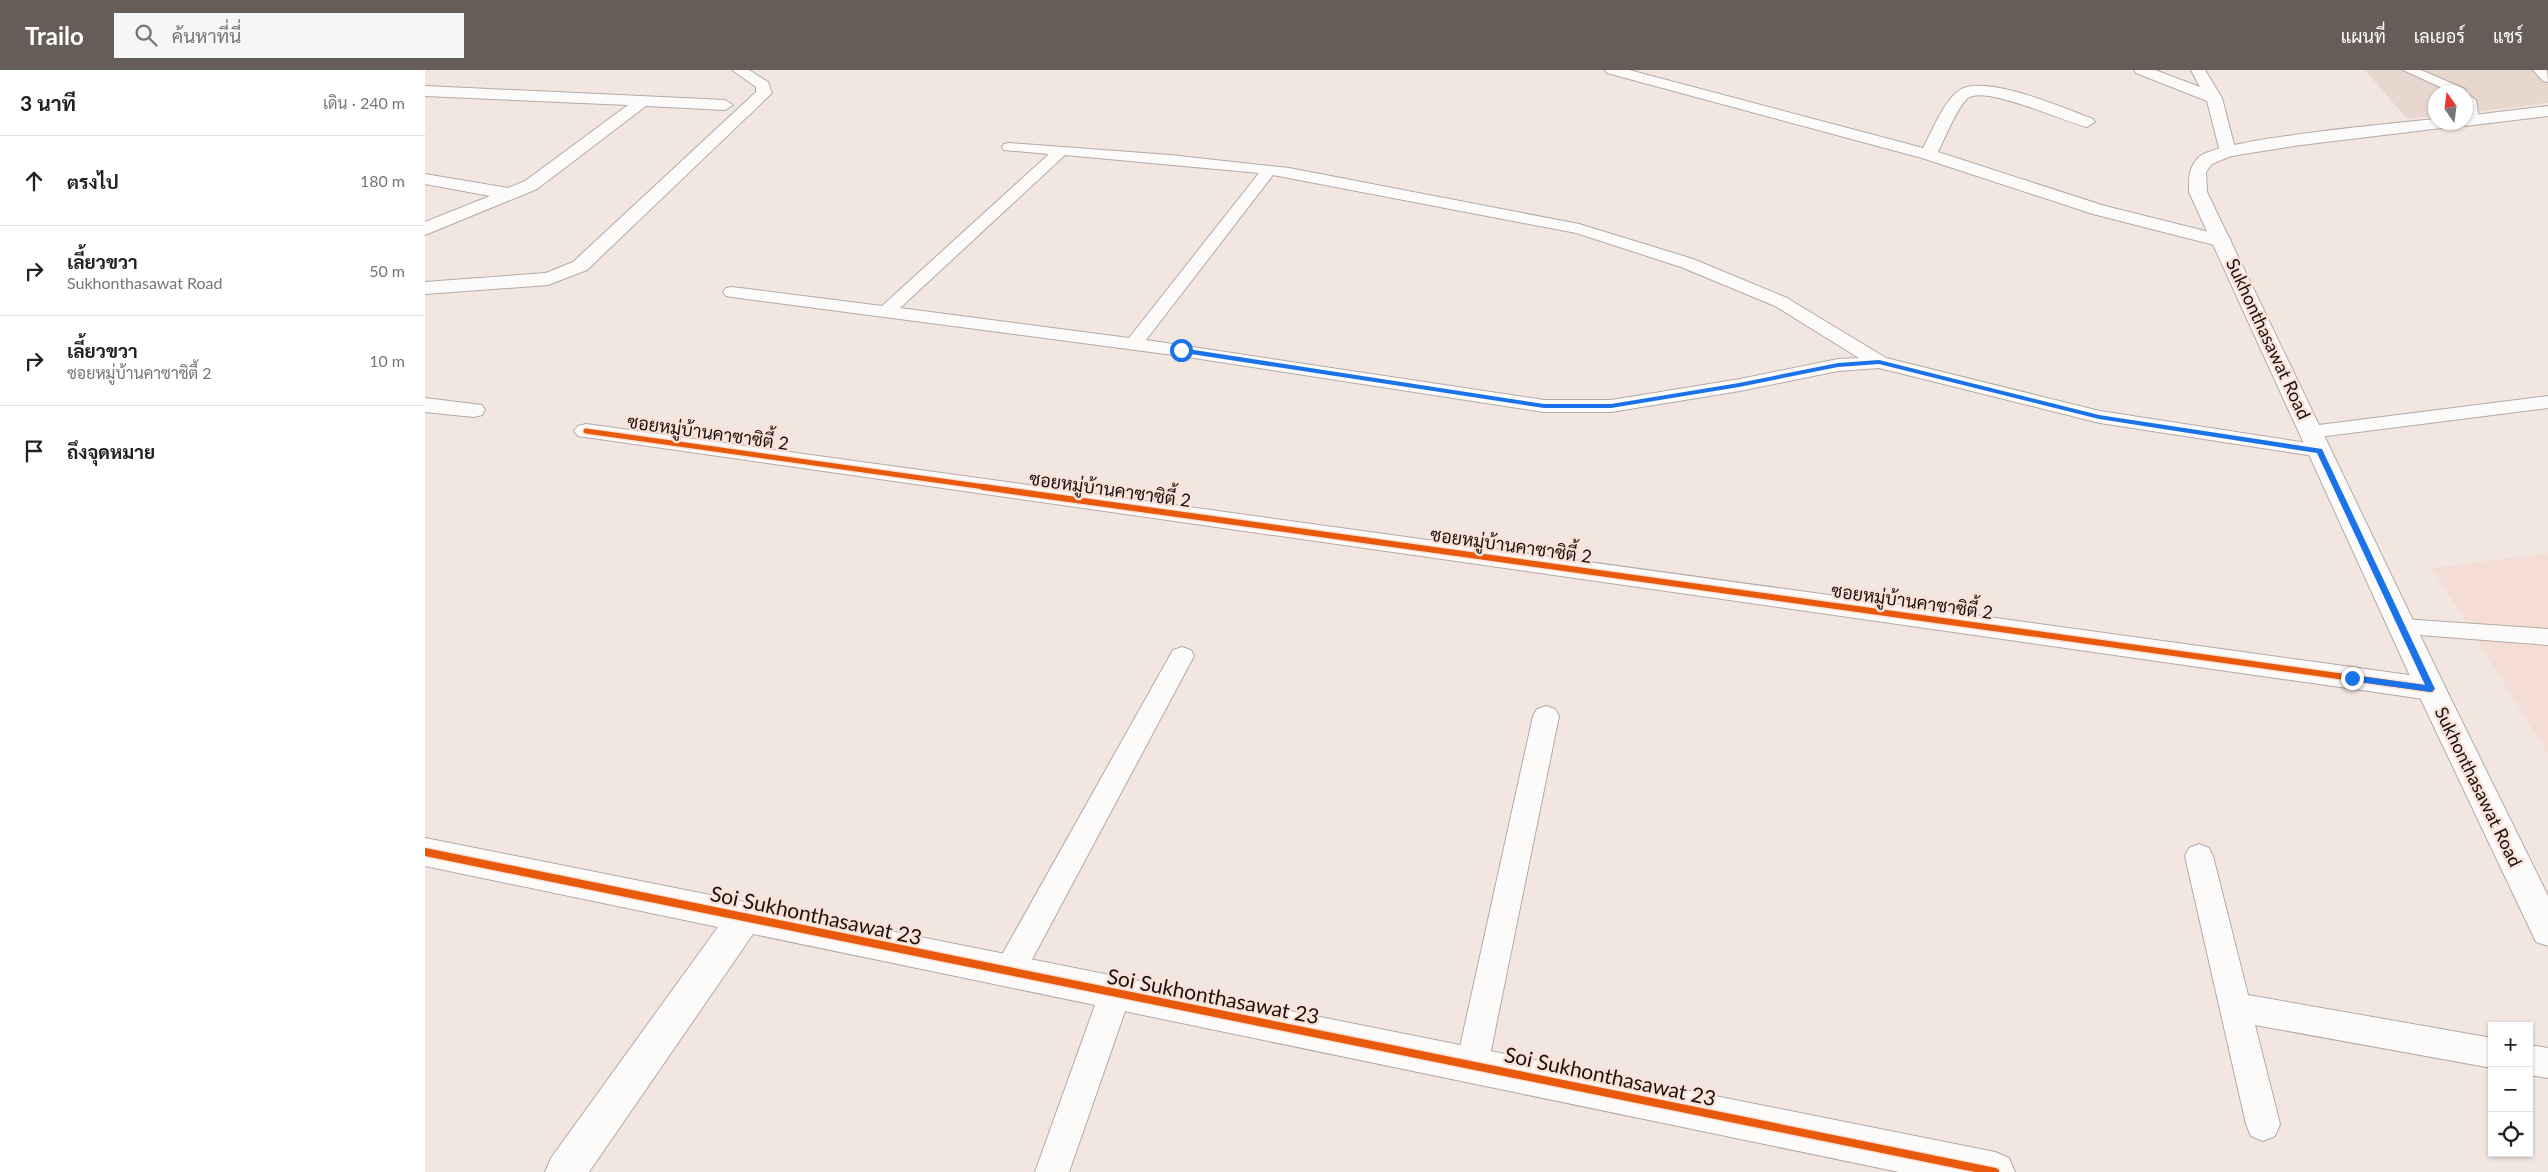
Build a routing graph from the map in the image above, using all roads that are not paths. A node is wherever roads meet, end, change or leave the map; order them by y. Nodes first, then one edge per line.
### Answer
1 (739, 70) edge
2 (1612, 70) edge
3 (2141, 70) edge
4 (2198, 70) edge
5 (2409, 70) edge
6 (2539, 70) edge
7 (2548, 78) edge
8 (2447, 85) edge
9 (425, 91) edge
10 (2214, 98) junction
11 (643, 102) junction
12 (725, 105) dead end
13 (2548, 111) edge
14 (2473, 120) edge
15 (2087, 122) dead end
16 (2428, 125) edge
17 (1009, 147) dead end
18 (1061, 151) junction
19 (2228, 152) junction
20 (1928, 154) junction
21 (1269, 170) junction
22 (425, 179) edge
23 (510, 194) junction
24 (425, 229) edge
25 (2222, 241) junction
26 (425, 288) edge
27 (732, 292) dead end
28 (886, 312) junction
29 (1134, 344) junction
30 (1879, 362) junction
31 (2548, 402) edge
32 (425, 405) edge
33 (474, 410) dead end
34 (586, 432) dead end
35 (2315, 441) junction
36 (2402, 627) junction
37 (2548, 637) edge
38 (1182, 656) dead end
39 (2431, 689) junction
40 (1546, 716) dead end
41 (425, 852) edge
42 (2199, 856) dead end
43 (745, 918) junction
44 (2548, 931) edge
45 (1009, 972) junction
46 (1115, 994) junction
47 (2235, 1007) junction
48 (2488, 1052) edge
49 (2533, 1061) edge
50 (2548, 1063) edge
51 (1472, 1065) junction
52 (2263, 1124) dead end
53 (565, 1172) edge
54 (1052, 1172) edge
55 (1995, 1172) edge

1 - 26 street
2 - 20 street
3 - 10 street
4 - 10 street
5 - 8 lane
6 - 7 lane
9 - 11 street
10 - 19 street
11 - 12 street
11 - 23 street
13 - 14 street, Sukhonthasawat Road
15 - 20 street
16 - 19 street, Sukhonthasawat Road
17 - 18 lane
18 - 21 lane
18 - 28 lane
19 - 25 street, Sukhonthasawat Road
20 - 25 street
21 - 29 lane
21 - 30 lane
22 - 23 street
23 - 24 street
25 - 35 street, Sukhonthasawat Road
27 - 28 lane
28 - 29 lane
29 - 30 lane
30 - 35 lane
31 - 35 lane
32 - 33 street
34 - 39 street, ซอยหมู่บ้านคาซาซิตี้ 2
35 - 36 street, Sukhonthasawat Road
36 - 37 lane
36 - 39 street, Sukhonthasawat Road
38 - 45 lane
39 - 44 street, Sukhonthasawat Road
40 - 51 lane
41 - 43 street, Soi Sukhonthasawat 23
42 - 47 lane
43 - 45 street, Soi Sukhonthasawat 23
43 - 53 street
45 - 46 street, Soi Sukhonthasawat 23
46 - 51 street, Soi Sukhonthasawat 23
46 - 54 lane
47 - 48 lane
47 - 52 lane
49 - 50 lane
51 - 55 street, Soi Sukhonthasawat 23

